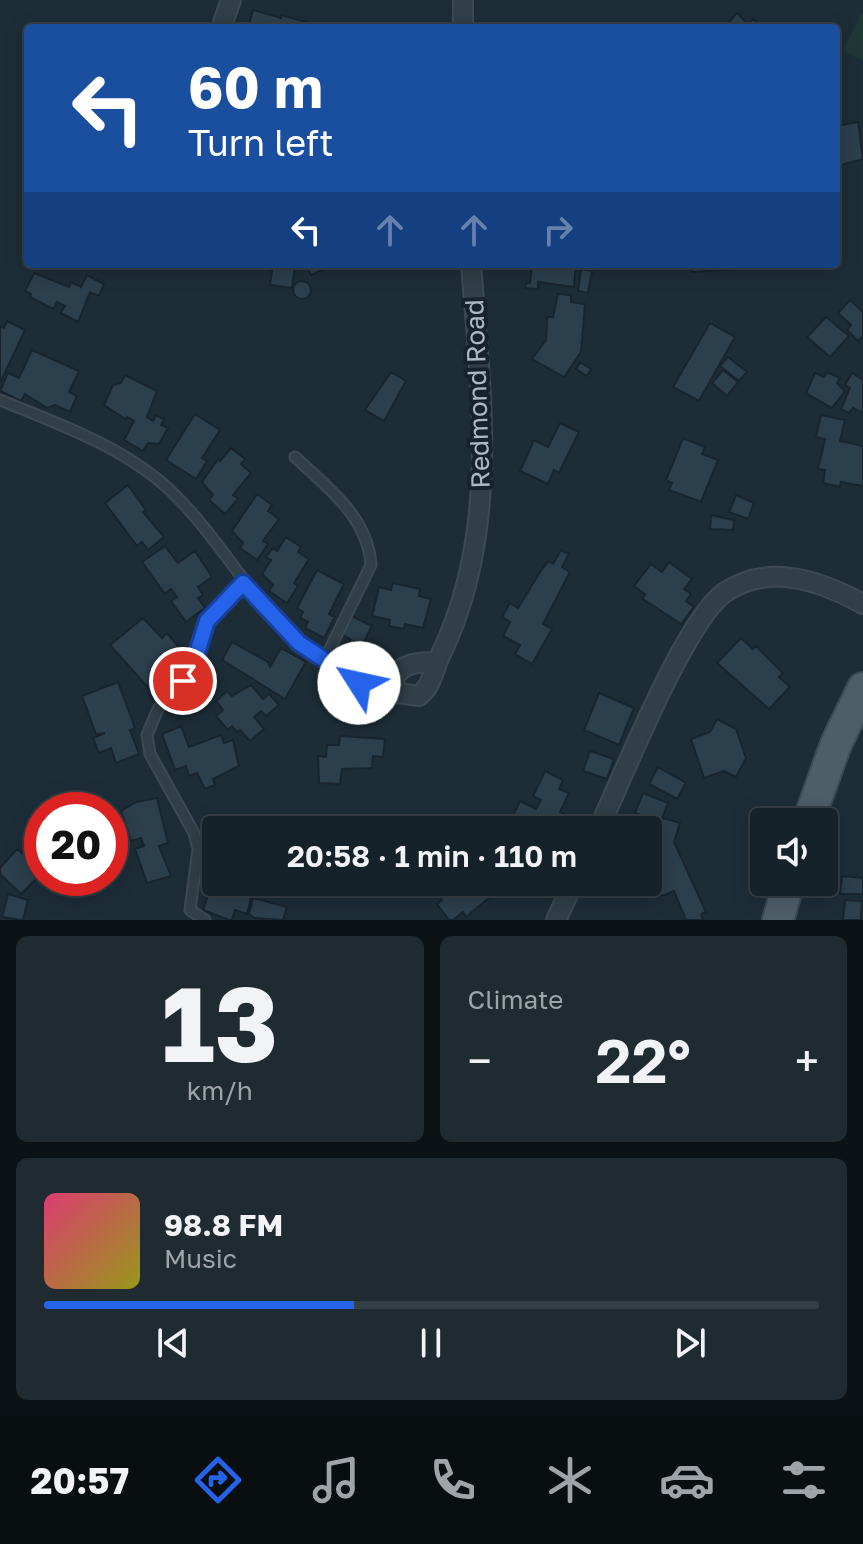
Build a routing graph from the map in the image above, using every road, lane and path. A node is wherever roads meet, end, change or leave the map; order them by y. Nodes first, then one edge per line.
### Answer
1 (231, 0) edge
2 (463, 0) edge
3 (222, 24) edge
4 (463, 24) edge
5 (471, 268) edge
6 (0, 400) edge
7 (295, 457) dead end
8 (243, 583) junction
9 (863, 604) edge
10 (325, 659) junction
11 (437, 662) junction
12 (344, 670) junction
13 (398, 671) junction
14 (374, 686) dead end
15 (863, 688) edge
16 (813, 808) edge
17 (604, 816) edge
18 (567, 896) edge
19 (785, 896) edge
20 (205, 920) edge
21 (556, 920) edge
22 (778, 920) edge

1 - 3 street
2 - 4 street
5 - 11 street, Redmond Road
6 - 8 lane
7 - 10 lane
8 - 10 lane
8 - 20 lane
9 - 17 street
10 - 12 lane
11 - 13 street
11 - 13 street, Redmond Road
12 - 13 lane
12 - 14 lane
15 - 16 main road
18 - 21 street
19 - 22 main road

